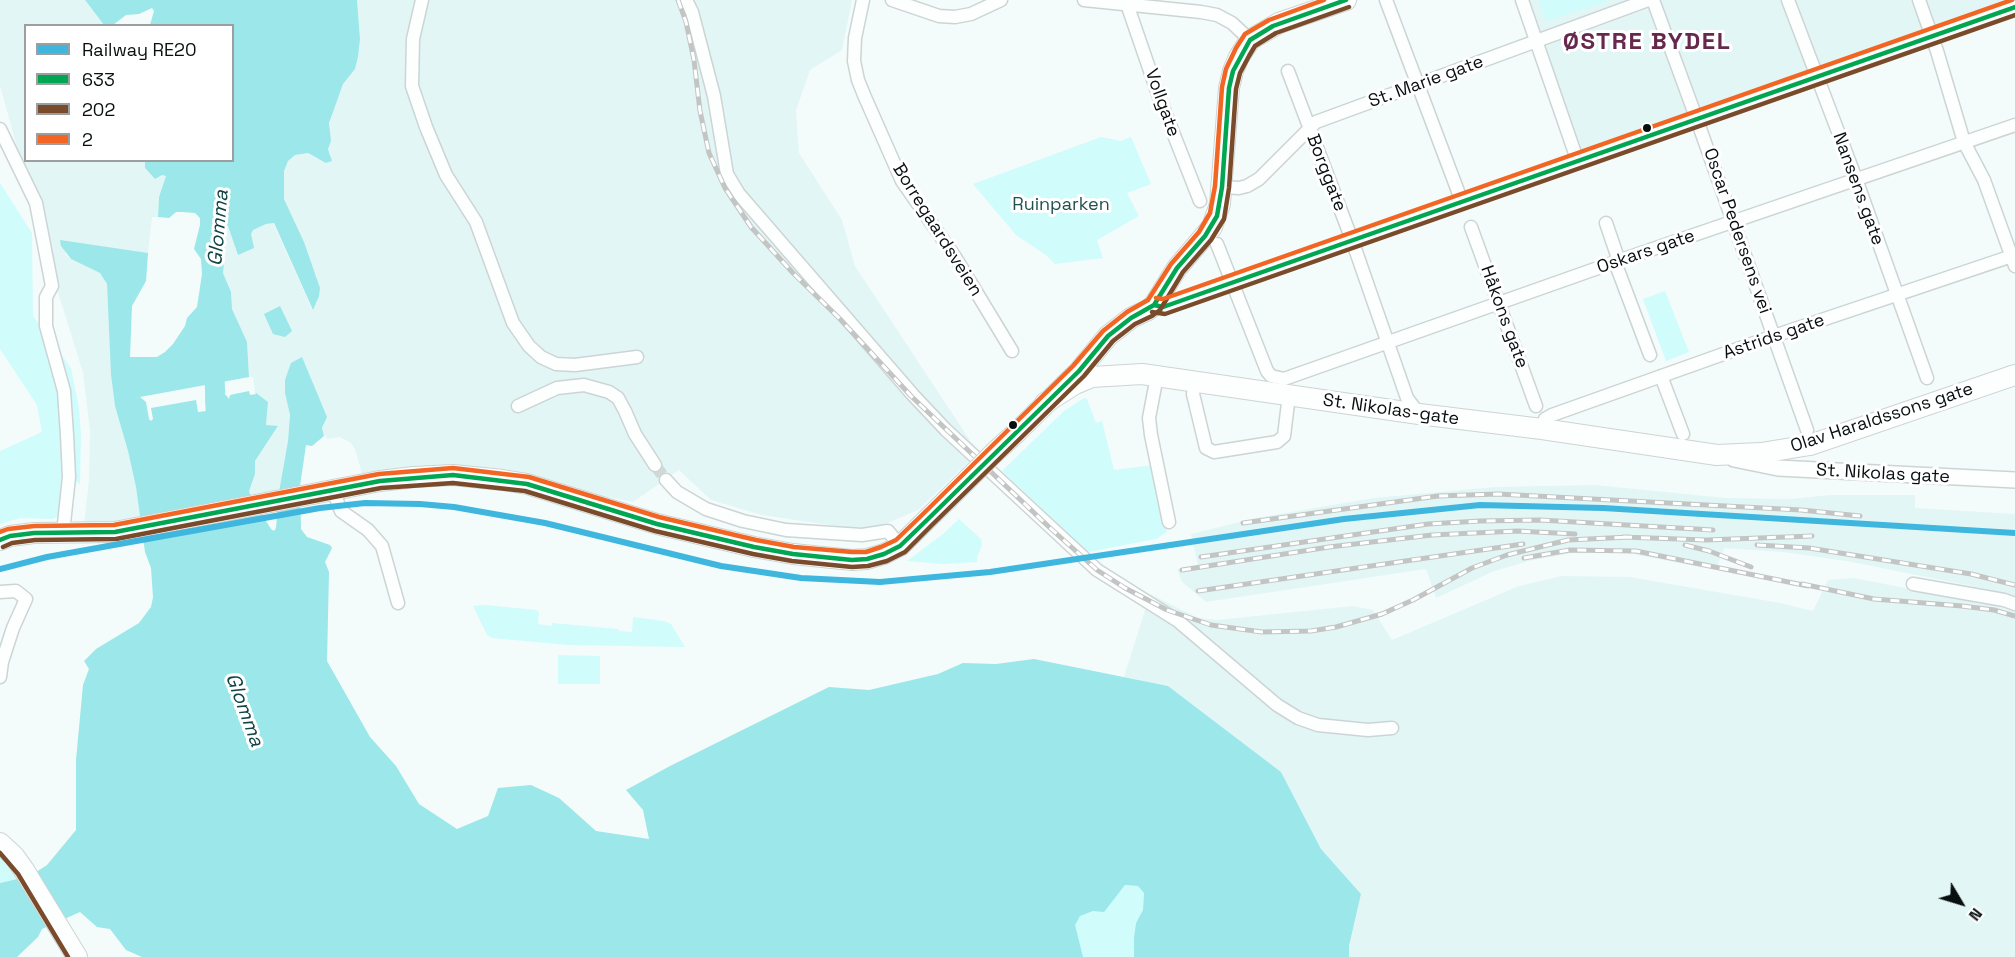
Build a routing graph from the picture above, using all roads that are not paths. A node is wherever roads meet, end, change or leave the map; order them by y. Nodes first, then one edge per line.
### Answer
1 (422, 0) edge
2 (686, 0) edge
3 (863, 0) edge
4 (892, 0) edge
5 (1001, 0) edge
6 (1084, 0) edge
7 (1346, 0) edge
8 (1386, 0) edge
9 (1522, 0) edge
10 (1650, 0) edge
11 (1788, 0) edge
12 (1919, 0) edge
13 (1127, 4) junction
14 (2015, 7) edge
15 (1932, 37) junction
16 (1251, 40) junction
17 (1537, 40) junction
18 (1288, 71) dead end
19 (1817, 78) junction
20 (1418, 85) junction
21 (1697, 120) junction
22 (2015, 125) edge
23 (1308, 128) junction
24 (0, 130) edge
25 (1964, 142) junction
26 (1578, 162) junction
27 (1856, 179) junction
28 (1222, 187) junction
29 (1200, 201) dead end
30 (1462, 202) junction
31 (1734, 221) junction
32 (1606, 223) dead end
33 (1471, 228) dead end
34 (1352, 240) junction
35 (1217, 244) dead end
36 (2014, 259) edge
37 (1617, 261) junction
38 (1233, 283) junction
39 (1897, 296) junction
40 (1499, 304) junction
41 (1154, 305) junction
42 (1774, 336) junction
43 (1388, 343) junction
44 (1095, 350) junction
45 (1012, 351) dead end
46 (1650, 355) dead end
47 (637, 357) dead end
48 (1149, 375) junction
49 (2015, 375) edge
50 (1661, 376) junction
51 (1927, 378) dead end
52 (1195, 382) junction
53 (1289, 395) junction
54 (1046, 403) junction
55 (518, 406) dead end
56 (1536, 406) dead end
57 (1419, 414) junction
58 (1542, 429) junction
59 (1807, 430) dead end
60 (1683, 434) dead end
61 (1640, 444) joint
62 (995, 452) junction
63 (1718, 455) junction
64 (655, 465) tunnel mouth
65 (666, 480) tunnel mouth
66 (2015, 480) edge
67 (336, 490) junction
68 (1169, 522) dead end
69 (63, 533) junction
70 (0, 540) edge
71 (898, 542) junction
72 (1913, 584) dead end
73 (0, 592) edge
74 (398, 603) dead end
75 (2015, 604) edge
76 (0, 677) edge
77 (1392, 728) dead end
78 (0, 843) edge
79 (77, 957) edge

1 - 47 street
2 - 77 street
3 - 45 street, Borregaardsveien
4 - 5 street
6 - 13 street
7 - 16 main road
8 - 20 street
9 - 17 street
10 - 17 street, St. Marie gate
10 - 21 street, Oscar Pedersens vei
11 - 19 street, Nansens gate
12 - 15 street
13 - 16 street
13 - 29 street, Vollgate
14 - 15 street
15 - 19 street
15 - 25 street
16 - 28 main road
17 - 20 street, St. Marie gate
17 - 26 street
18 - 23 street, Borggate
19 - 21 street
19 - 27 street, Nansens gate
20 - 23 street, St. Marie gate
20 - 30 street
21 - 26 street
21 - 31 street, Oscar Pedersens vei
22 - 25 street, Oskars gate
23 - 28 street, St. Marie gate
23 - 34 street, Borggate
24 - 69 street
25 - 27 street, Oskars gate
25 - 36 street
26 - 30 street
27 - 31 street, Oskars gate
27 - 39 street, Nansens gate
28 - 41 main road
30 - 34 street
31 - 37 street, Oskars gate
31 - 42 street, Oscar Pedersens vei
32 - 37 street
33 - 40 street, Håkons gate
34 - 38 street
34 - 43 street, Borggate
35 - 38 street
36 - 39 street, Astrids gate
37 - 40 street, Oskars gate
37 - 46 street
38 - 41 street
38 - 43 street, Oskars gate
39 - 42 street, Astrids gate
39 - 51 street, Nansens gate
40 - 43 street, Oskars gate
40 - 56 street, Håkons gate
41 - 44 main road
42 - 50 street, Astrids gate
42 - 59 street, Oscar Pedersens vei
43 - 57 street, Borggate
44 - 48 main road, St. Nikolas-gate
44 - 54 main road
44 - 62 main road
48 - 52 main road, St. Nikolas-gate
48 - 54 main road, St. Nikolas-gate
48 - 68 street
49 - 63 main road, Olav Haraldssons gate
50 - 58 street, Astrids gate
50 - 60 street
52 - 53 main road, St. Nikolas-gate
52 - 53 street
53 - 57 main road, St. Nikolas-gate
54 - 62 main road
55 - 64 street
57 - 58 main road, St. Nikolas-gate
58 - 61 main road, St. Nikolas-gate
61 - 63 main road, Olav Haraldssons gate
62 - 71 main road, bridge
63 - 66 street, St. Nikolas gate
65 - 71 street
67 - 69 main road
67 - 71 main road
67 - 74 street
69 - 70 main road
72 - 75 street
73 - 76 street
78 - 79 main road

